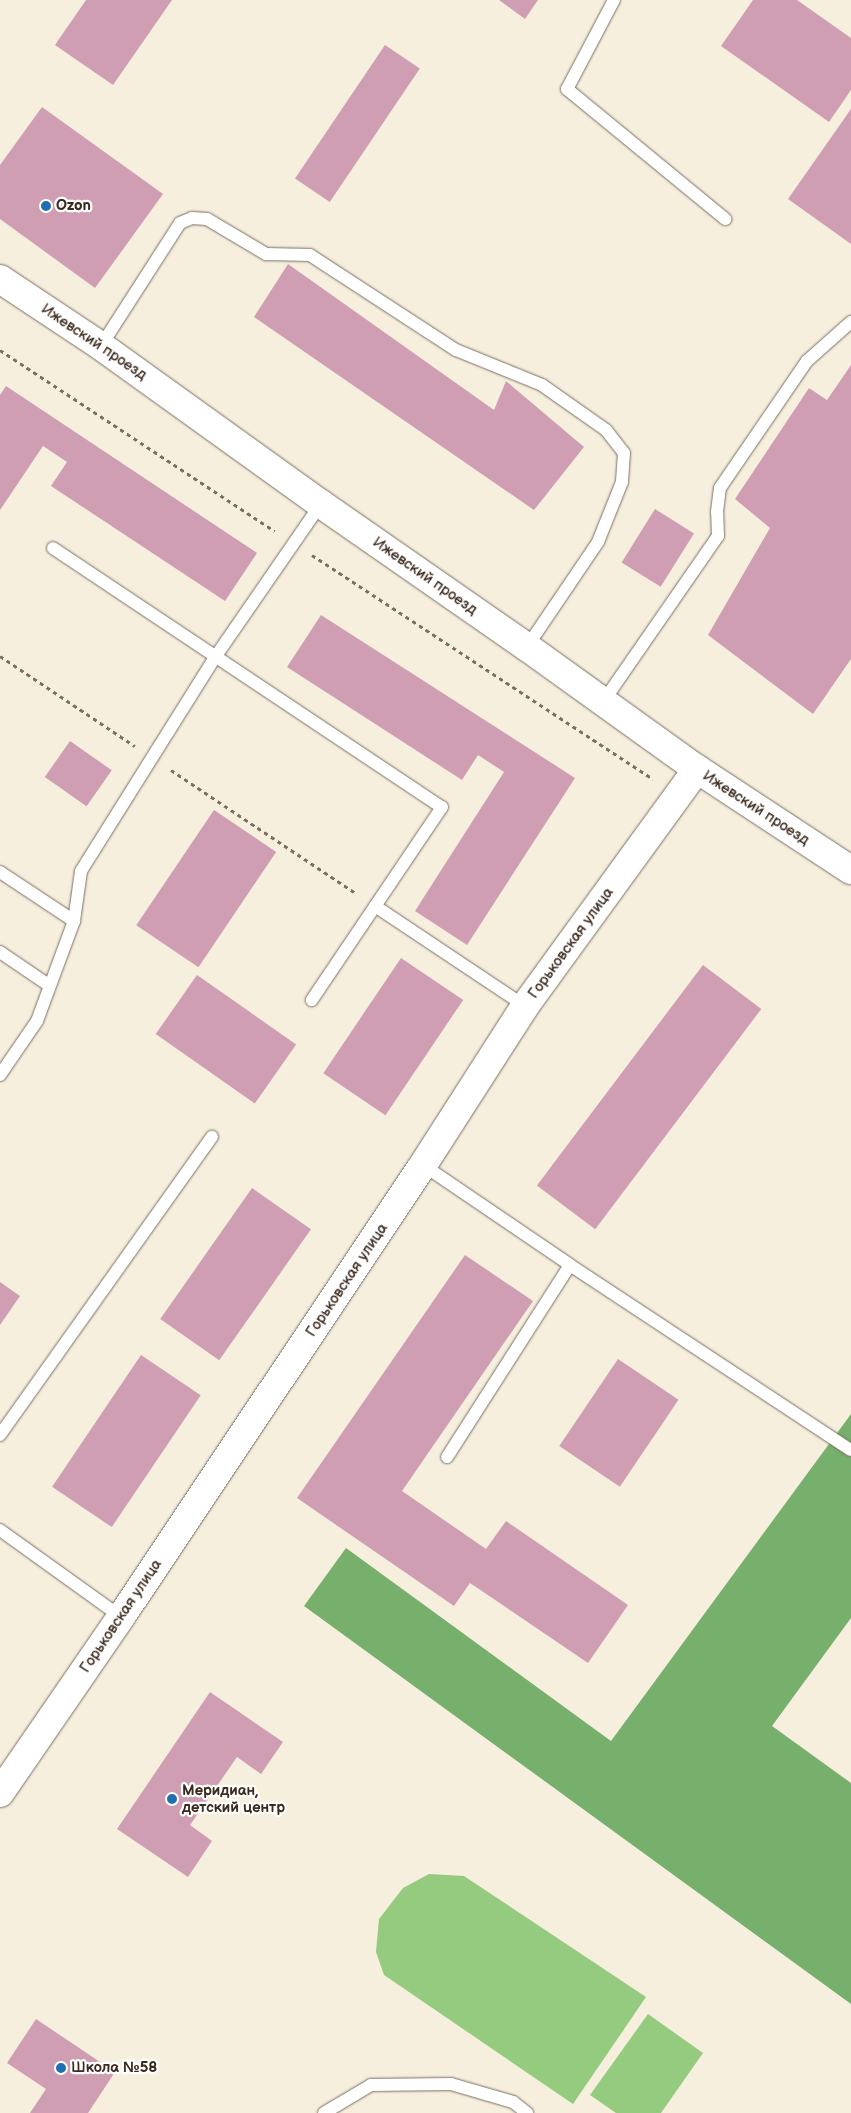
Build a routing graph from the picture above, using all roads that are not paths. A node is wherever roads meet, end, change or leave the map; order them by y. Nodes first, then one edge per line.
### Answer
1 (614, 0) edge
2 (725, 219) dead end
3 (0, 279) edge
4 (851, 322) edge
5 (101, 346) junction
6 (321, 504) junction
7 (53, 548) dead end
8 (527, 647) junction
9 (216, 656) junction
10 (603, 702) junction
11 (697, 769) junction
12 (851, 870) edge
13 (0, 872) edge
14 (375, 906) junction
15 (74, 921) junction
16 (0, 952) edge
17 (50, 986) junction
18 (312, 1000) dead end
19 (525, 1006) junction
20 (0, 1075) edge
21 (212, 1137) dead end
22 (423, 1165) junction
23 (570, 1265) junction
24 (0, 1435) edge
25 (851, 1450) edge
26 (447, 1457) dead end
27 (0, 1530) edge
28 (121, 1617) junction
29 (0, 1793) edge
30 (324, 2113) edge
31 (527, 2113) edge

1 - 2 lane
3 - 5 street, Ижевский проезд
4 - 10 lane
5 - 6 street, Ижевский проезд
5 - 8 lane
6 - 8 street, Ижевский проезд
6 - 9 lane
7 - 9 lane
8 - 10 street, Ижевский проезд
9 - 14 lane
9 - 15 lane
10 - 11 street, Ижевский проезд
11 - 12 street, Ижевский проезд
11 - 19 street, Горьковская улица
13 - 15 lane
14 - 18 lane
14 - 19 lane
15 - 17 lane
16 - 17 lane
17 - 20 lane
19 - 22 street, Горьковская улица
21 - 24 lane
22 - 23 lane
22 - 28 street, Горьковская улица
23 - 25 lane
23 - 26 lane
27 - 28 lane
28 - 29 street, Горьковская улица
30 - 31 lane

